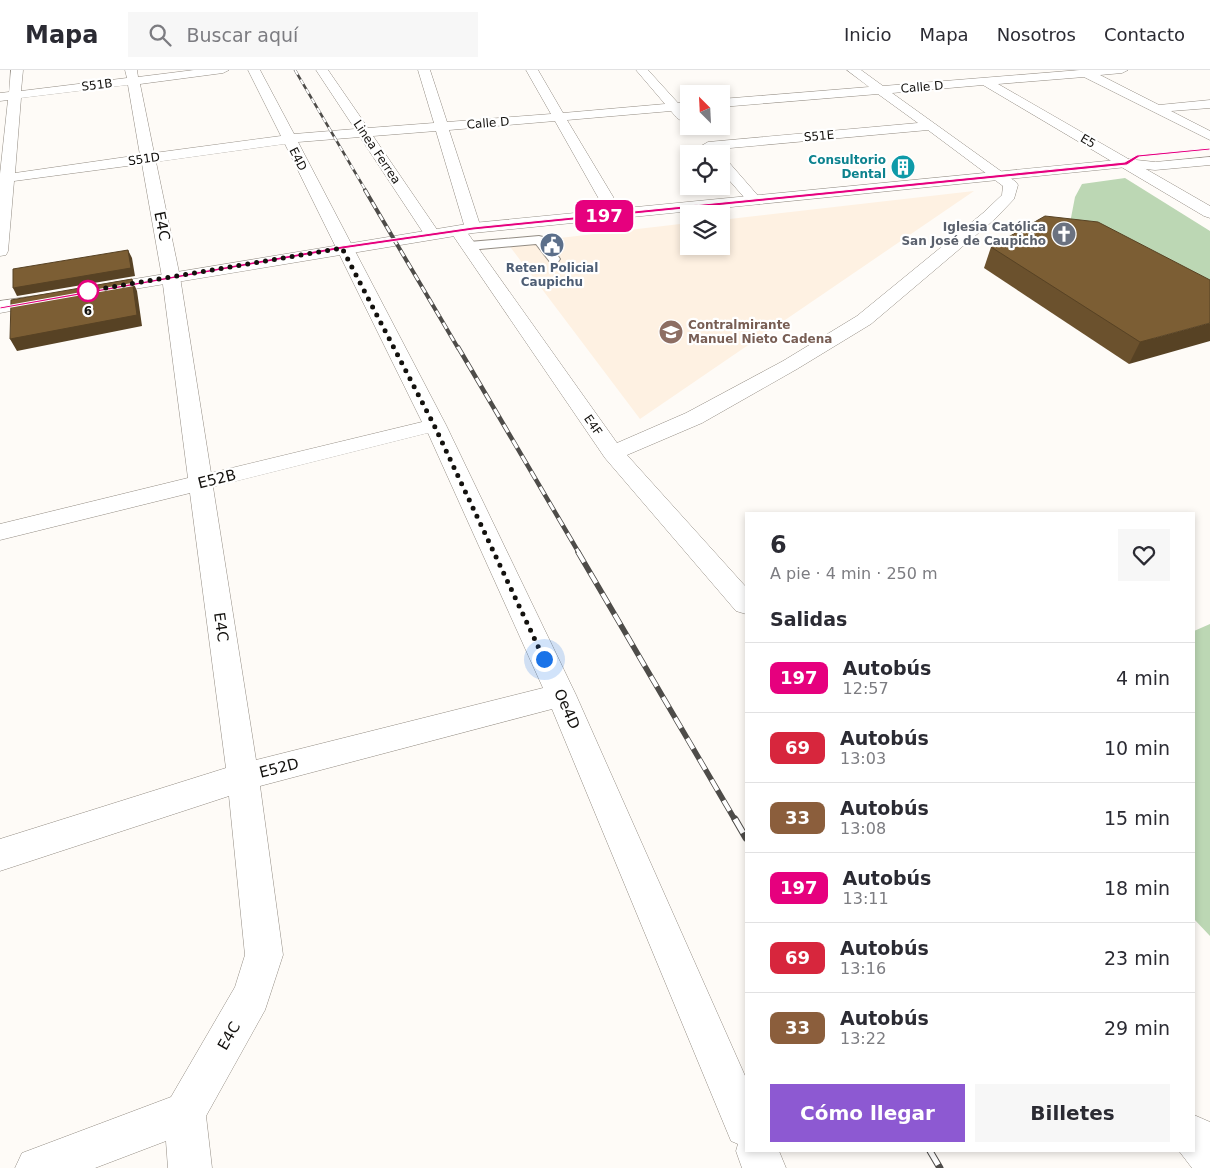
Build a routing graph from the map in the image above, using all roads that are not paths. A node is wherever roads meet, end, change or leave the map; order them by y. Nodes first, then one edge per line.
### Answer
1 (17, 70) edge
2 (223, 70) edge
3 (254, 70) edge
4 (322, 70) edge
5 (424, 70) edge
6 (532, 70) edge
7 (661, 70) edge
8 (852, 70) edge
9 (966, 70) edge
10 (1122, 70) edge
11 (643, 71) edge
12 (1083, 72) edge
13 (133, 75) edge
14 (985, 81) junction
15 (880, 90) junction
16 (15, 95) junction
17 (0, 97) edge
18 (730, 102) edge
19 (1210, 104) edge
20 (674, 107) junction
21 (680, 107) edge
22 (1156, 108) junction
23 (680, 114) edge
24 (559, 117) junction
25 (442, 126) junction
26 (930, 126) junction
27 (363, 131) junction
28 (699, 135) edge
29 (1210, 136) edge
30 (6, 137) edge
31 (288, 139) junction
32 (707, 145) edge
33 (730, 148) edge
34 (1210, 149) edge
35 (149, 158) junction
36 (1210, 161) edge
37 (1127, 164) junction
38 (730, 172) edge
39 (1000, 176) junction
40 (3, 179) edge
41 (755, 201) junction
42 (1210, 213) edge
43 (616, 215) junction
44 (432, 234) junction
45 (467, 235) junction
46 (0, 240) edge
47 (342, 248) junction
48 (554, 259) dead end
49 (171, 277) junction
50 (86, 292) edge
51 (67, 295) edge
52 (0, 307) edge
53 (434, 425) junction
54 (613, 453) junction
55 (200, 483) junction
56 (0, 532) edge
57 (745, 603) edge
58 (561, 694) junction
59 (243, 777) junction
60 (0, 855) edge
61 (185, 1113) junction
62 (745, 1124) edge
63 (1195, 1137) edge
64 (757, 1152) edge
65 (1210, 1156) edge
66 (37, 1168) edge
67 (190, 1168) edge
68 (764, 1168) edge

1 - 16 street
2 - 13 street, S51B
3 - 31 street, E4D
4 - 27 street, Linea Ferrea
5 - 25 street, E4F
6 - 24 street
7 - 11 street
8 - 15 street
9 - 14 street, E5
10 - 12 street, Calle D
11 - 20 street
12 - 14 street, Calle D
12 - 22 street
13 - 16 street, S51B
13 - 35 street, E4C
14 - 15 street, Calle D
14 - 37 street, E5
15 - 18 street, Calle D
15 - 26 street
16 - 17 street, S51B
16 - 30 street
19 - 22 street
20 - 21 street, Calle D
20 - 23 street
20 - 24 street, Calle D
22 - 29 street
24 - 25 street, Calle D
24 - 43 street
25 - 27 street, Calle D
25 - 45 street, E4F
26 - 33 street, S51E
26 - 39 street
27 - 31 street, Calle D
27 - 44 street, Linea Ferrea
28 - 32 street
30 - 40 street
31 - 35 street, S51D
31 - 47 street, E4D
34 - 37 street
35 - 40 street, S51D
35 - 49 street, E4C
36 - 37 street
37 - 39 street
37 - 42 street, E5
38 - 41 street
39 - 41 street
39 - 54 street
40 - 46 street
41 - 43 street
43 - 45 street
44 - 45 street
44 - 47 street
45 - 48 lane
45 - 54 street, E4F
47 - 49 street
47 - 53 street, Oe4D
49 - 50 street
49 - 55 street, E4C
51 - 52 street
53 - 55 street, E52B
53 - 58 street, Oe4D
54 - 57 street, E4F
55 - 56 street, E52B
55 - 59 street, E4C
58 - 59 street, E52D
58 - 62 street, Oe4D
59 - 60 street, E52D
59 - 61 street, E4C
61 - 66 street
61 - 67 street
63 - 65 street
64 - 68 street

